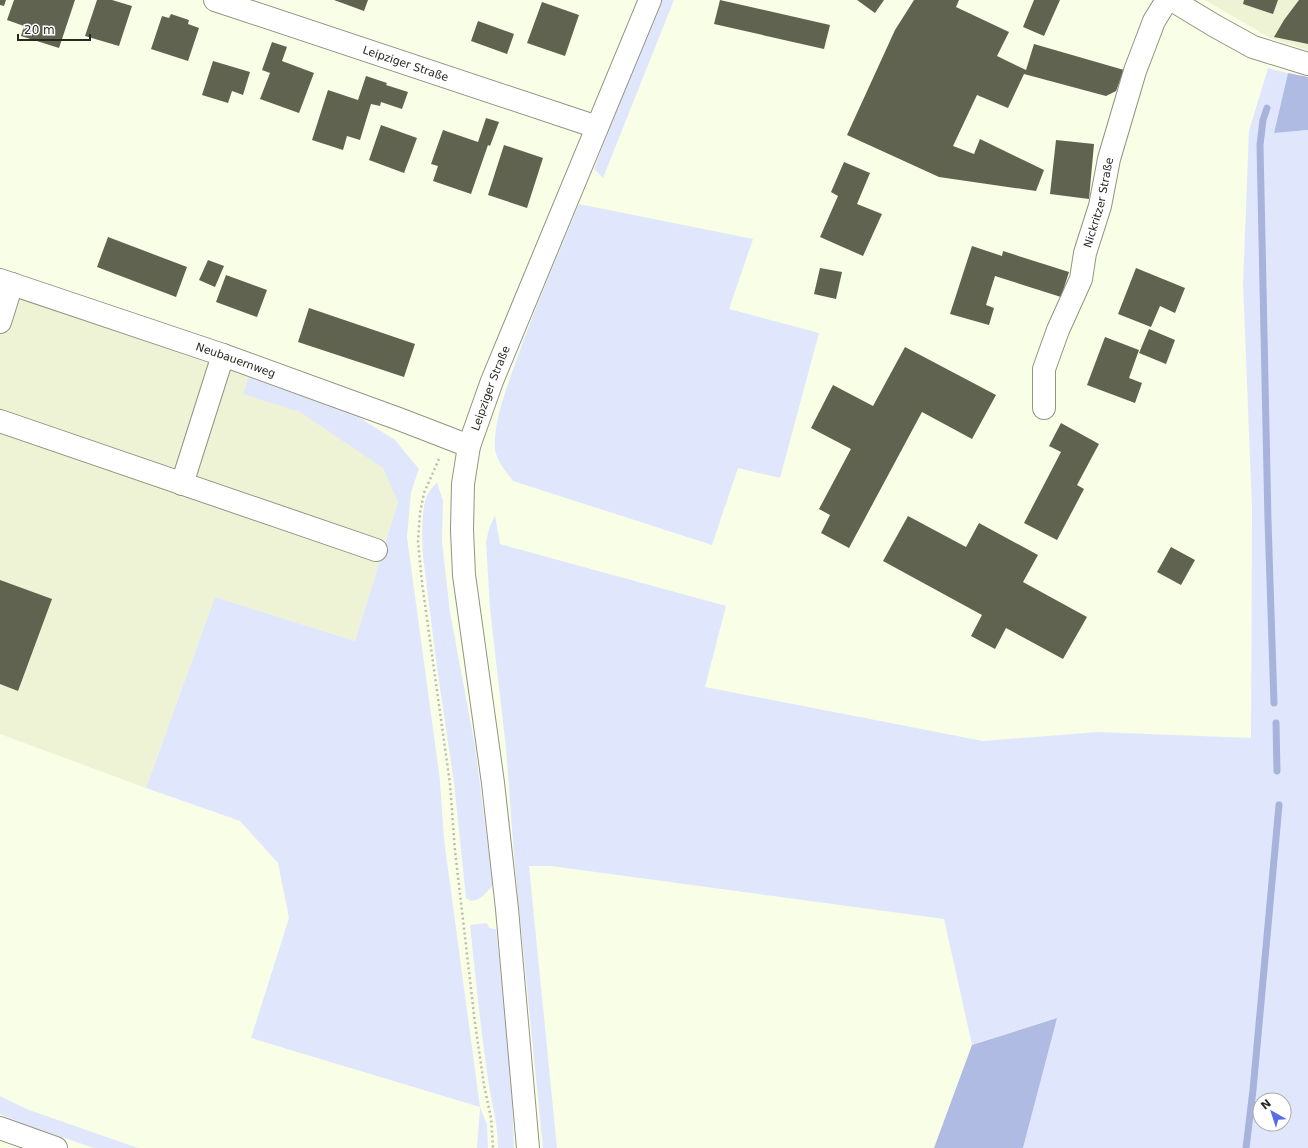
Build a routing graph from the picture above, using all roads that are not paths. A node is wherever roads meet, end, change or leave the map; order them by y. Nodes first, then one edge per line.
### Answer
1 (215, 0) edge
2 (650, 0) edge
3 (1167, 0) edge
4 (1172, 0) edge
5 (1308, 64) edge
6 (597, 127) junction
7 (6, 282) edge
8 (0, 322) edge
9 (223, 355) junction
10 (1044, 408) dead end
11 (0, 421) edge
12 (469, 446) junction
13 (182, 484) junction
14 (376, 550) dead end
15 (0, 1128) edge
16 (56, 1148) edge
17 (528, 1148) edge

1 - 6 street, Leipziger Straße
2 - 6 street, Leipziger Straße
3 - 10 street, Nickritzer Straße
4 - 5 street
6 - 12 street, Leipziger Straße
7 - 8 street
7 - 9 street, Neubauernweg
9 - 12 street, Neubauernweg
9 - 13 street
11 - 13 street
12 - 17 street, Leipziger Straße
13 - 14 street
15 - 16 street

